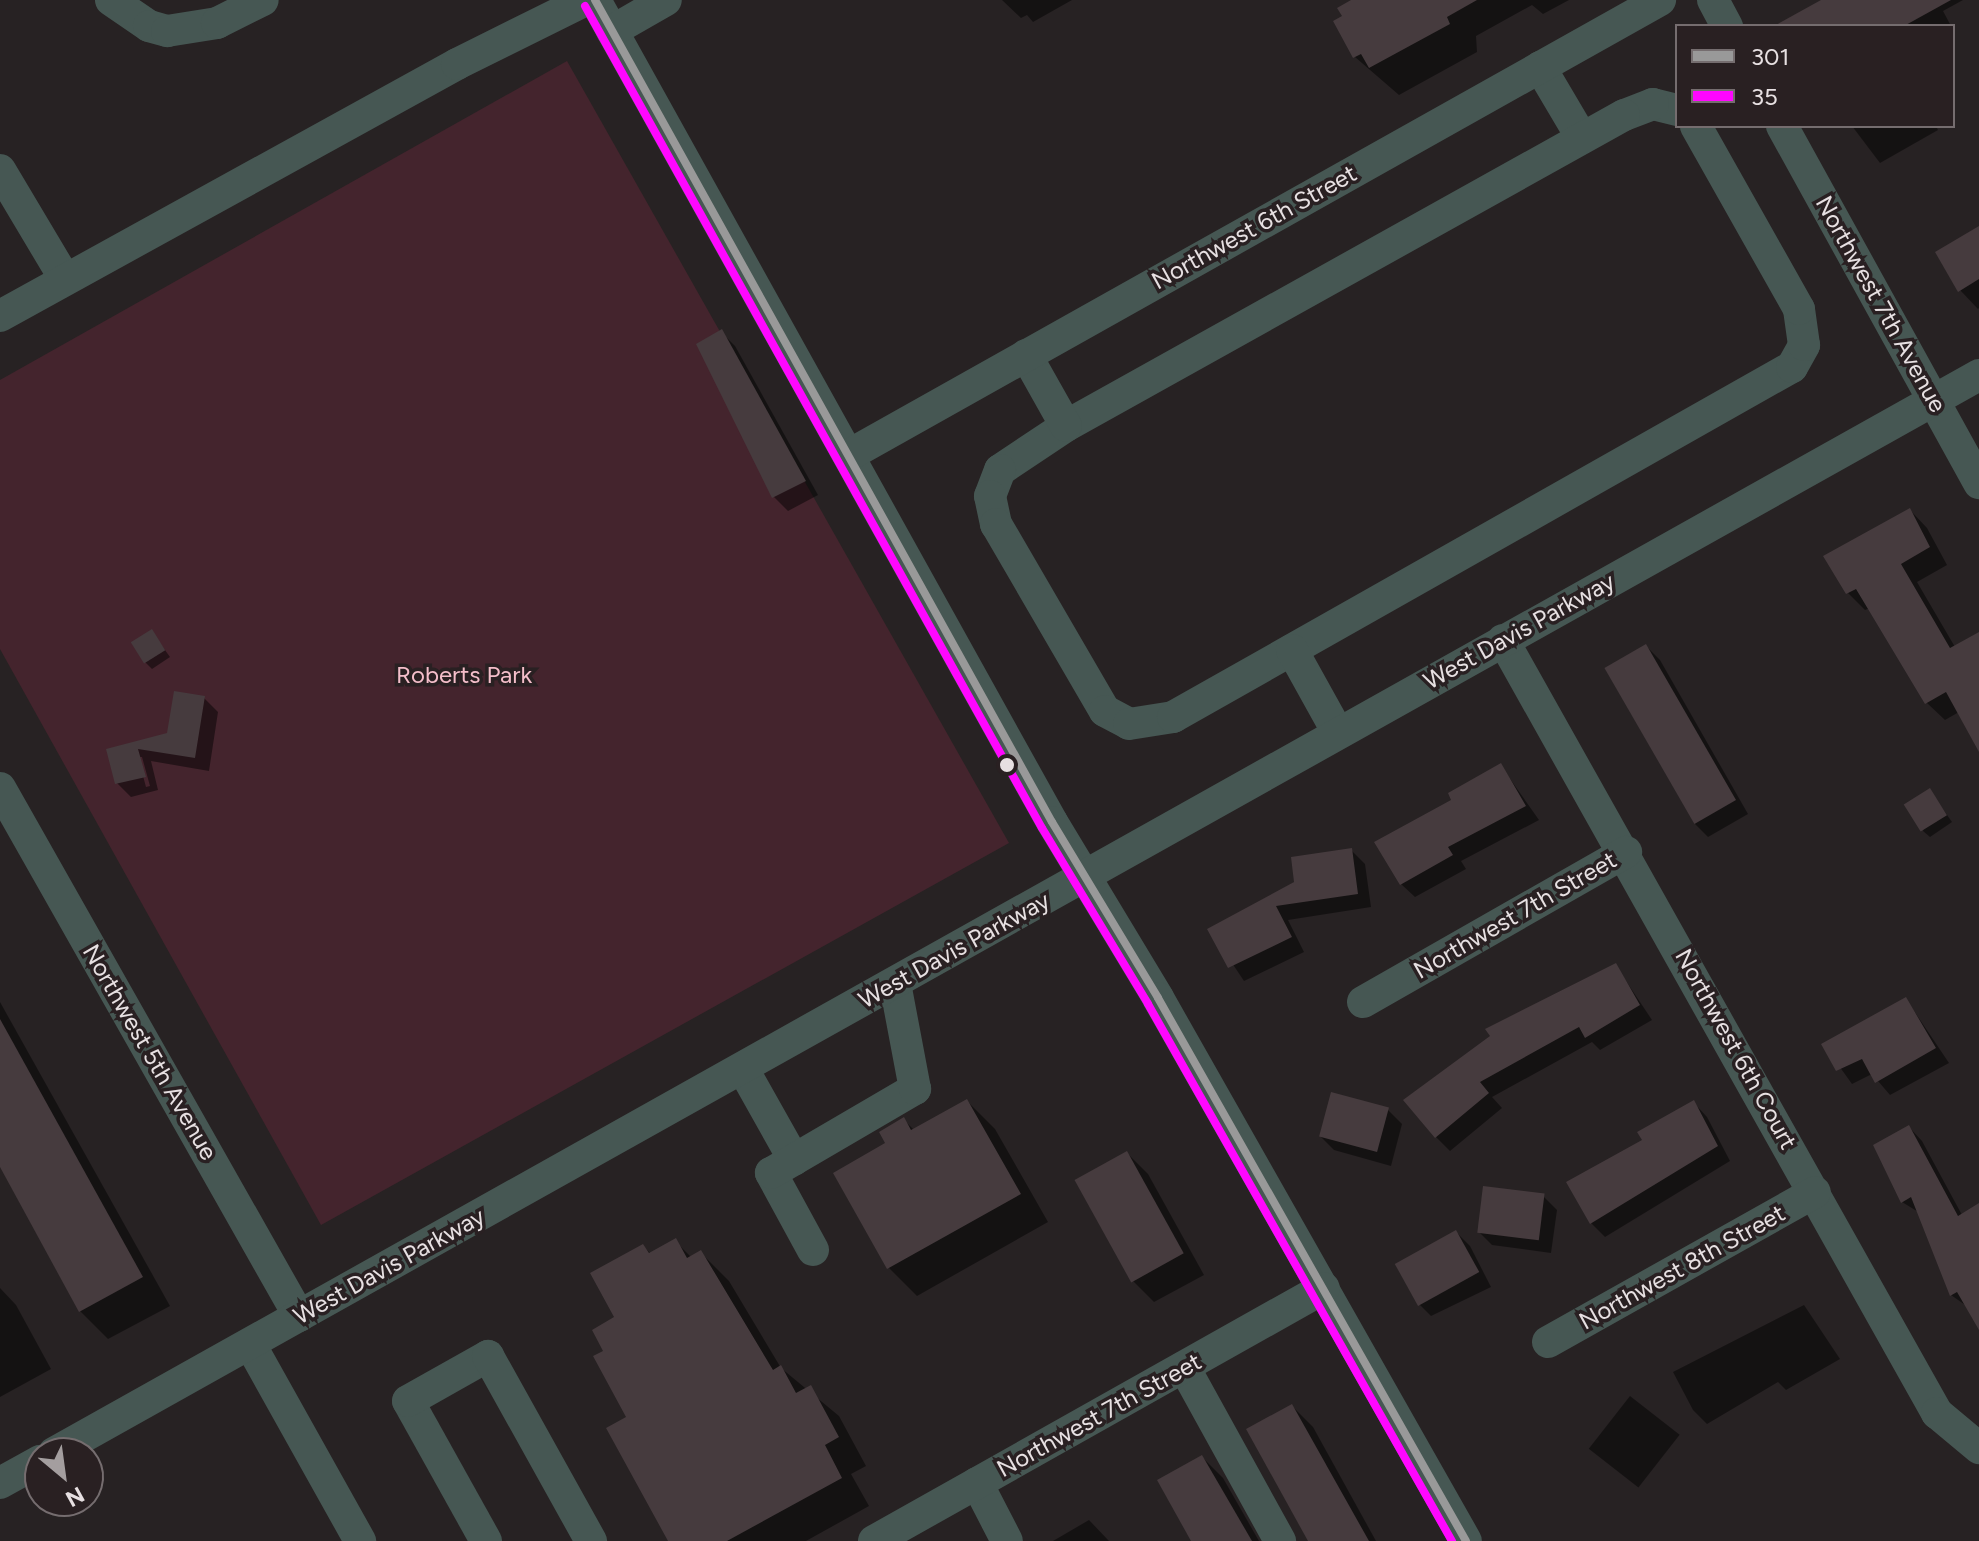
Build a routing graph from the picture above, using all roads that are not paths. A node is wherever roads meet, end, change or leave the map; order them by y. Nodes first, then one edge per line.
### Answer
1 (111, 0) edge
2 (263, 0) edge
3 (586, 0) edge
4 (595, 0) edge
5 (666, 0) edge
6 (1660, 0) edge
7 (1713, 0) edge
8 (1726, 24) edge
9 (612, 31) junction
10 (1540, 67) junction
11 (1675, 110) edge
12 (1697, 128) edge
13 (1783, 128) edge
14 (1582, 138) junction
15 (0, 170) edge
16 (10, 208) edge
17 (65, 279) junction
18 (0, 316) edge
19 (1026, 355) junction
20 (1979, 375) edge
21 (1933, 401) junction
22 (1066, 426) junction
23 (849, 455) junction
24 (1979, 483) edge
25 (1503, 640) junction
26 (1292, 650) junction
27 (1338, 733) junction
28 (0, 788) edge
29 (1626, 852) junction
30 (1085, 876) junction
31 (895, 983) junction
32 (1363, 1002) dead end
33 (743, 1069) junction
34 (794, 1160) junction
35 (1815, 1192) junction
36 (813, 1250) dead end
37 (1324, 1288) junction
38 (299, 1316) junction
39 (1548, 1342) dead end
40 (250, 1344) junction
41 (1184, 1367) junction
42 (83, 1437) edge
43 (1979, 1448) edge
44 (24, 1470) edge
45 (0, 1483) edge
46 (977, 1483) junction
47 (360, 1541) edge
48 (486, 1541) edge
49 (591, 1541) edge
50 (874, 1541) edge
51 (1007, 1541) edge
52 (1280, 1541) edge
53 (1466, 1541) edge

1 - 2 street
3 - 17 street
4 - 9 street
5 - 9 street
6 - 10 street, Northwest 6th Street
7 - 8 street
9 - 23 street
10 - 14 street
10 - 19 street, Northwest 6th Street
11 - 14 street
12 - 26 street
13 - 21 street, Northwest 7th Avenue
14 - 22 street
15 - 16 street
16 - 17 street
17 - 18 street
19 - 22 street
19 - 23 street, Northwest 6th Street
20 - 21 street, West Davis Parkway
21 - 24 street, Northwest 7th Avenue
21 - 25 street, West Davis Parkway
22 - 26 street
23 - 30 street
25 - 27 street, West Davis Parkway
25 - 29 street, Northwest 6th Court
26 - 27 street
27 - 30 street, West Davis Parkway
28 - 38 street, Northwest 5th Avenue
29 - 32 street, Northwest 7th Street
29 - 35 street, Northwest 6th Court
30 - 31 street, West Davis Parkway
30 - 37 street
31 - 33 street, West Davis Parkway
31 - 34 street
33 - 34 street
33 - 38 street, West Davis Parkway
34 - 36 street
35 - 39 street, Northwest 8th Street
35 - 43 street, Northwest 6th Court
37 - 41 street, Northwest 7th Street
37 - 53 street
38 - 40 street, West Davis Parkway
40 - 42 street, West Davis Parkway
40 - 47 street
41 - 46 street, Northwest 7th Street
41 - 52 street
44 - 45 street
46 - 50 street, Northwest 7th Street
46 - 51 street
48 - 49 street

